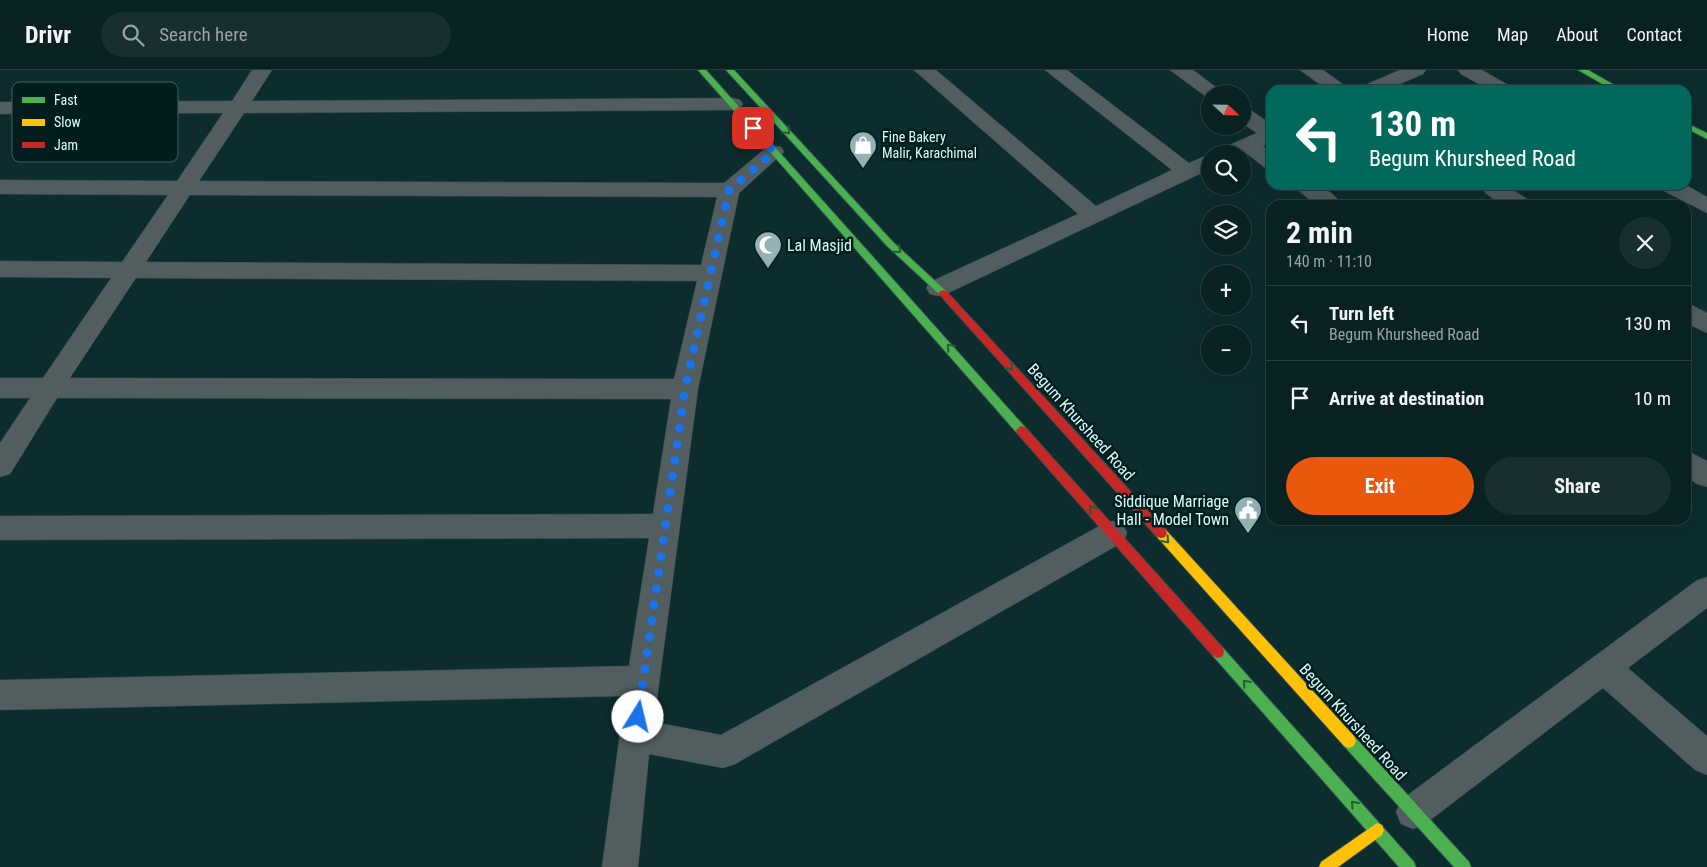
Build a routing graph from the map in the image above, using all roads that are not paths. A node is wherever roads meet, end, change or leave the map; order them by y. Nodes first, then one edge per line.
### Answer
1 (262, 70) edge
2 (702, 70) edge
3 (730, 70) edge
4 (924, 70) edge
5 (1055, 70) edge
6 (1180, 70) edge
7 (1310, 70) edge
8 (1416, 70) edge
9 (1468, 70) edge
10 (1582, 70) edge
11 (1202, 85) edge
12 (1333, 85) edge
13 (1382, 85) edge
14 (1494, 85) edge
15 (1610, 85) edge
16 (732, 104) junction
17 (238, 106) junction
18 (178, 107) edge
19 (1251, 119) edge
20 (1266, 130) edge
21 (1266, 135) edge
22 (1247, 144) joint
23 (774, 152) junction
24 (1266, 158) edge
25 (1201, 166) edge
26 (1188, 172) junction
27 (0, 187) edge
28 (184, 188) junction
29 (729, 190) junction
30 (1310, 190) edge
31 (1498, 190) edge
32 (1679, 190) edge
33 (1324, 200) edge
34 (1513, 200) edge
35 (1707, 206) edge
36 (1094, 216) junction
37 (0, 269) edge
38 (129, 270) junction
39 (711, 273) junction
40 (938, 288) junction
41 (1691, 314) edge
42 (1707, 324) edge
43 (0, 388) edge
44 (50, 388) junction
45 (685, 389) junction
46 (1691, 465) edge
47 (0, 466) edge
48 (1707, 476) edge
49 (665, 526) junction
50 (0, 528) edge
51 (1113, 533) junction
52 (1707, 590) edge
53 (1604, 668) junction
54 (643, 681) junction
55 (0, 695) edge
56 (635, 735) junction
57 (1707, 758) edge
58 (1413, 812) junction
59 (1377, 830) junction
60 (620, 867) edge
61 (1326, 867) edge
62 (1409, 867) edge
63 (1464, 867) edge

1 - 17 street
2 - 16 main road
3 -> 40 main road, Begum Khursheed Road
4 - 36 street
5 - 26 street
6 - 11 street
7 - 12 street
8 - 13 street
9 - 14 street
10 - 15 main road
16 - 17 street
16 - 23 main road
17 - 18 street
17 - 28 street
19 - 20 street
21 - 22 street
22 - 24 street
23 - 29 street
51 -> 23 main road
25 - 26 street
26 - 36 street
27 - 28 street
28 - 29 street
28 - 38 street
29 - 39 street
30 - 33 street
31 - 34 street
32 - 35 street
36 - 40 street
37 - 38 street
38 - 39 street
38 - 44 street
39 - 45 street
40 -> 58 main road, Begum Khursheed Road
41 - 42 street
43 - 44 street
44 - 45 street
44 - 47 street
45 - 49 street
46 - 48 street
49 - 50 street
49 - 54 street
51 - 56 street
59 -> 51 main road
52 - 53 street
53 - 57 street
53 - 58 street
54 - 55 street
54 - 56 street
56 - 60 street
58 - 63 main road, Begum Khursheed Road
59 - 61 main road
59 - 62 main road

